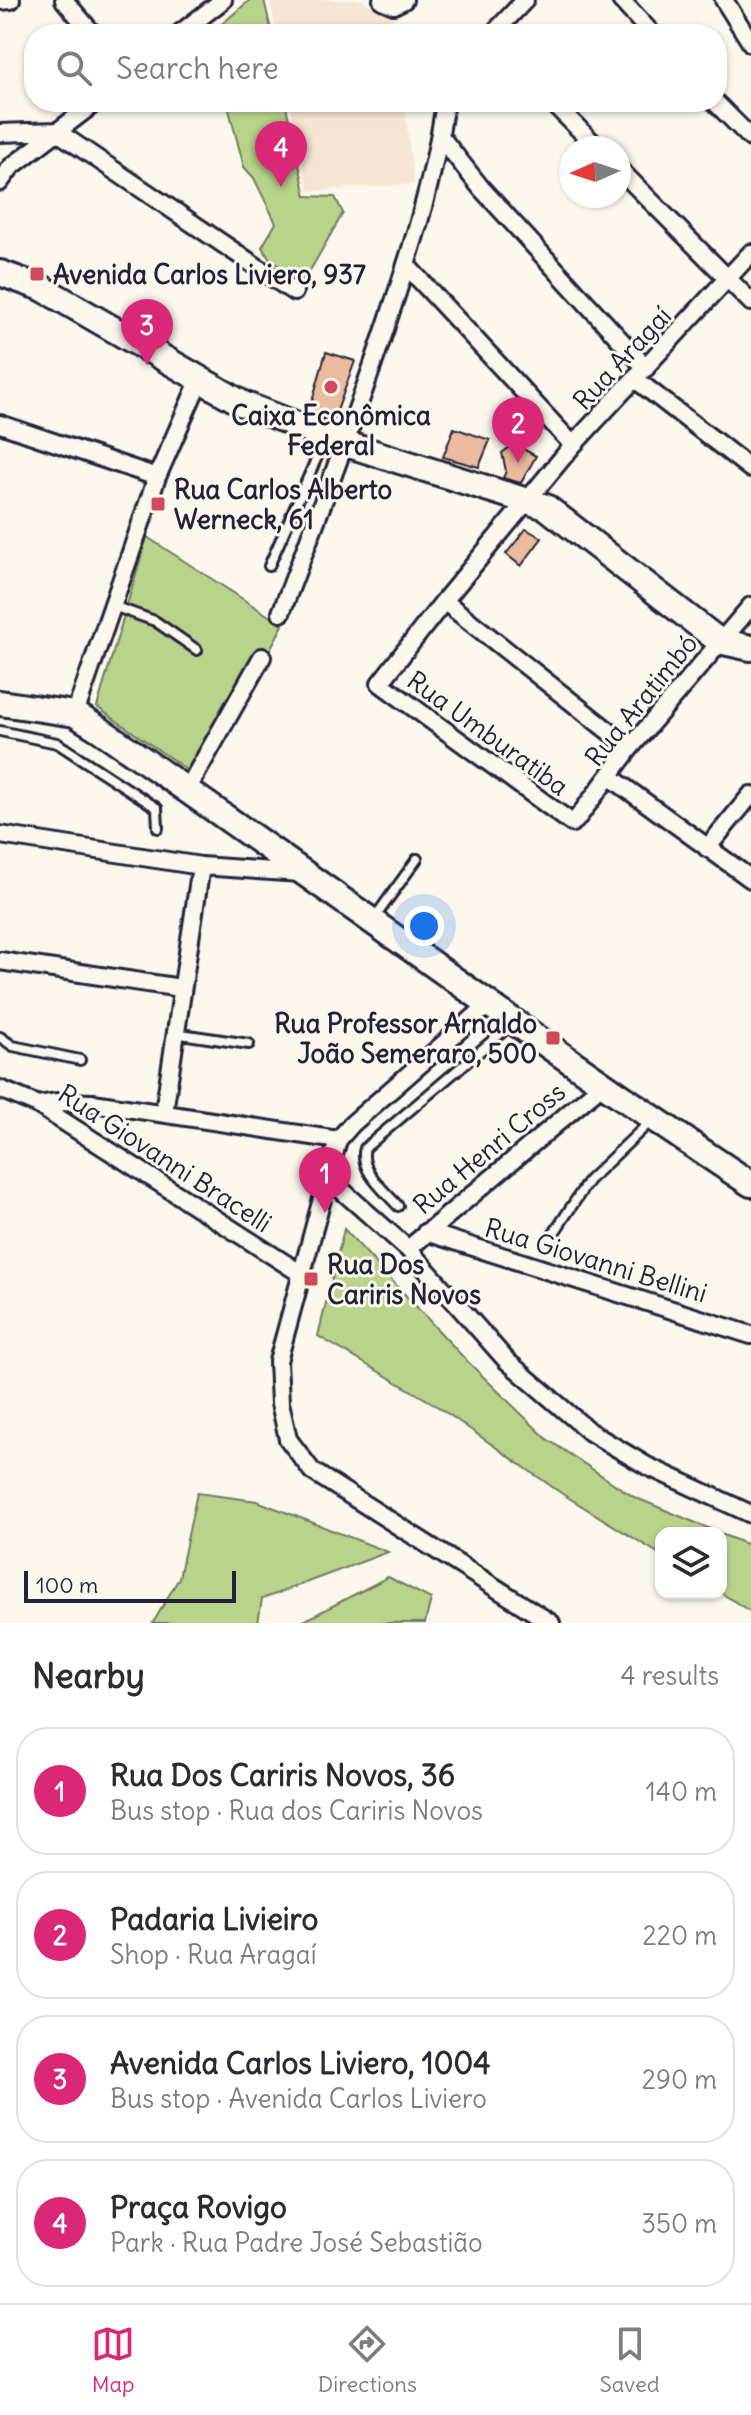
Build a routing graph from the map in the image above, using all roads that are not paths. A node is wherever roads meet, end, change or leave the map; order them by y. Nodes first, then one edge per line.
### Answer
1 (11, 0) edge
2 (64, 0) edge
3 (223, 0) edge
4 (525, 0) edge
5 (621, 0) edge
6 (724, 0) edge
7 (0, 1) edge
8 (206, 7) edge
9 (84, 24) edge
10 (189, 24) edge
11 (502, 24) edge
12 (643, 24) edge
13 (751, 43) edge
14 (82, 112) edge
15 (444, 112) edge
16 (562, 112) edge
17 (725, 112) edge
18 (56, 131) junction
19 (0, 133) edge
20 (440, 136) junction
21 (586, 136) edge
22 (751, 138) edge
23 (631, 181) edge
24 (0, 182) edge
25 (751, 253) edge
26 (407, 266) junction
27 (0, 273) edge
28 (728, 280) junction
29 (294, 292) dead end
30 (751, 302) edge
31 (640, 374) junction
32 (200, 379) junction
33 (0, 424) edge
34 (336, 440) junction
35 (573, 445) junction
36 (751, 469) edge
37 (157, 477) junction
38 (527, 500) junction
39 (269, 566) dead end
40 (444, 601) junction
41 (113, 606) junction
42 (751, 606) edge
43 (281, 613) dead end
44 (719, 641) junction
45 (751, 648) edge
46 (197, 650) dead end
47 (262, 657) dead end
48 (380, 683) joint
49 (0, 703) edge
50 (75, 714) junction
51 (0, 731) edge
52 (630, 748) junction
53 (609, 776) junction
54 (187, 790) junction
55 (751, 795) edge
56 (568, 822) joint
57 (158, 828) dead end
58 (0, 835) edge
59 (707, 848) junction
60 (417, 859) dead end
61 (201, 866) junction
62 (306, 874) junction
63 (751, 879) edge
64 (372, 921) junction
65 (0, 961) edge
66 (181, 988) junction
67 (488, 1005) junction
68 (514, 1023) junction
69 (174, 1033) junction
70 (0, 1037) edge
71 (249, 1044) dead end
72 (80, 1060) dead end
73 (602, 1085) junction
74 (0, 1089) edge
75 (38, 1105) junction
76 (164, 1112) junction
77 (653, 1119) junction
78 (338, 1140) junction
79 (329, 1179) junction
80 (751, 1184) edge
81 (398, 1206) dead end
82 (426, 1232) junction
83 (546, 1245) dead end
84 (408, 1249) junction
85 (300, 1273) junction
86 (751, 1335) edge
87 (751, 1514) edge
88 (551, 1623) edge

1 - 7 street
2 - 9 street
3 - 8 street
4 - 11 street
5 - 12 street
6 - 13 street
8 - 10 street
14 - 18 street
15 - 20 street
16 - 21 street
17 - 22 street
18 - 19 street
18 - 24 street
18 - 29 street
20 - 26 street
20 - 31 street
23 - 28 street
25 - 28 street, Rua Aragaí
26 - 34 street
26 - 35 street
27 - 32 main road
28 - 30 street
28 - 31 street, Rua Aragaí
31 - 35 street, Rua Aragaí
31 - 36 street
32 - 34 main road
32 - 37 street
33 - 37 street
34 - 38 main road
34 - 39 lane
34 - 43 street
35 - 38 street, Rua Aragaí
37 - 41 street
38 - 40 street, Rua Aragaí
38 - 44 main road
40 - 48 street, Rua Aragaí
40 - 52 street
41 - 46 lane
41 - 50 street
42 - 44 street, Rua Aratimbó
44 - 45 main road
44 - 52 street, Rua Aratimbó
47 - 54 street
48 - 56 street, Rua Umburatiba
49 - 50 main road
50 - 54 main road
51 - 57 lane
52 - 53 street, Rua Aratimbó
53 - 56 street, Rua Aratimbó
53 - 59 street
54 - 62 main road
55 - 59 street
58 - 61 street
59 - 63 street
60 - 64 lane
61 - 62 street
61 - 66 street
62 - 64 main road
64 - 67 main road
65 - 66 street
66 - 69 street
67 - 68 main road
67 - 78 street
68 - 73 main road
68 - 81 lane
69 - 71 lane
69 - 76 street
70 - 72 lane
73 - 77 main road
73 - 82 street, Rua Henri Cross
74 - 75 street, Rua Giovanni Bracelli
75 - 76 street
75 - 85 street, Rua Giovanni Bracelli
76 - 78 street
77 - 80 main road
77 - 83 lane
78 - 79 street
79 - 84 street
79 - 85 street
82 - 84 street, Rua Henri Cross
82 - 86 street, Rua Giovanni Bellini
84 - 87 street
85 - 88 street

